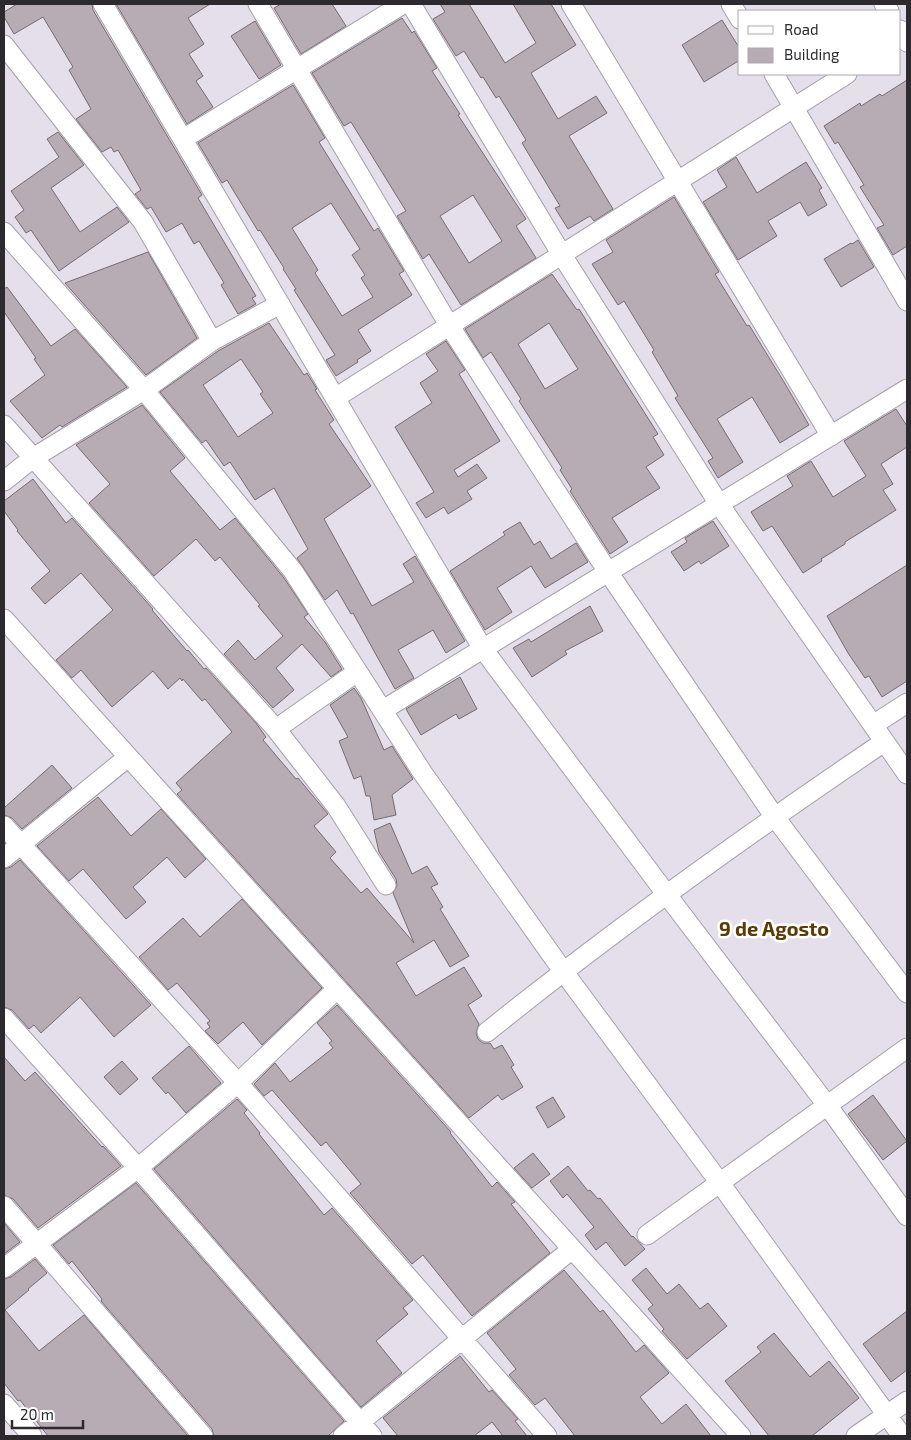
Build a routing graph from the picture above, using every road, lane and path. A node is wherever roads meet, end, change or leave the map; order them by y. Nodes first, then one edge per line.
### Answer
1 (103, 4) edge
2 (258, 4) edge
3 (403, 4) edge
4 (411, 4) edge
5 (571, 4) edge
6 (730, 4) edge
7 (738, 16) edge
8 (6, 53) edge
9 (297, 69) junction
10 (775, 75) edge
11 (845, 75) edge
12 (794, 107) junction
13 (183, 139) junction
14 (678, 181) junction
15 (4, 232) edge
16 (562, 255) junction
17 (907, 301) edge
18 (280, 304) junction
19 (449, 326) junction
20 (212, 341) junction
21 (907, 389) edge
22 (144, 390) junction
23 (335, 398) junction
24 (4, 425) edge
25 (830, 436) junction
26 (33, 458) junction
27 (4, 481) edge
28 (719, 504) junction
29 (608, 572) junction
30 (4, 619) edge
31 (483, 649) junction
32 (357, 672) junction
33 (907, 703) edge
34 (383, 710) junction
35 (873, 725) junction
36 (276, 729) junction
37 (884, 742) junction
38 (128, 757) junction
39 (907, 774) edge
40 (774, 816) junction
41 (4, 826) edge
42 (20, 845) junction
43 (4, 858) edge
44 (386, 886) dead end
45 (667, 895) junction
46 (563, 971) junction
47 (338, 989) junction
48 (907, 993) edge
49 (4, 1018) edge
50 (487, 1032) dead end
51 (907, 1048) edge
52 (238, 1083) junction
53 (828, 1105) junction
54 (138, 1168) junction
55 (720, 1183) junction
56 (4, 1206) edge
57 (907, 1216) edge
58 (647, 1235) dead end
59 (36, 1243) junction
60 (572, 1249) junction
61 (4, 1268) edge
62 (462, 1340) junction
63 (907, 1402) edge
64 (4, 1404) edge
65 (886, 1416) junction
66 (366, 1430) edge
67 (32, 1436) edge
68 (203, 1436) edge
69 (343, 1436) edge
70 (547, 1436) edge
71 (741, 1436) edge
72 (856, 1436) edge
73 (902, 1436) edge

1 - 13 street
2 - 9 street
3 - 9 street
4 - 16 street
5 - 14 street
6 - 7 street
8 - 20 street
9 - 13 street
9 - 19 street
10 - 12 street
11 - 12 street
12 - 14 street
12 - 17 street
13 - 18 street
14 - 16 street
14 - 25 street
15 - 22 street
16 - 19 street
16 - 28 street
18 - 20 street
18 - 23 street
19 - 23 street
19 - 29 street
20 - 22 street
21 - 25 street
22 - 26 street
22 - 32 street
23 - 31 street
24 - 26 street
25 - 28 street
26 - 27 street
26 - 36 street
28 - 29 street
28 - 35 street
29 - 31 street
29 - 40 street
30 - 38 street
31 - 34 street
31 - 45 street
32 - 34 street
32 - 36 street
33 - 35 street
34 - 46 street
35 - 37 street
36 - 44 street
37 - 39 street
37 - 40 street
38 - 42 street
38 - 47 street
40 - 45 street
40 - 48 street
41 - 42 street
42 - 43 street
42 - 52 street
45 - 46 street
45 - 53 street
46 - 50 street
46 - 55 street
47 - 52 street
47 - 60 street
49 - 54 street
51 - 53 street
52 - 54 street
52 - 62 street
53 - 55 street
53 - 57 street
54 - 59 street
54 - 66 street
55 - 58 street
55 - 65 street
56 - 59 street
59 - 61 street
59 - 68 street
60 - 62 street
60 - 71 street
62 - 66 street
62 - 70 street
63 - 65 street
64 - 67 street
65 - 72 street
65 - 73 street
66 - 69 street

